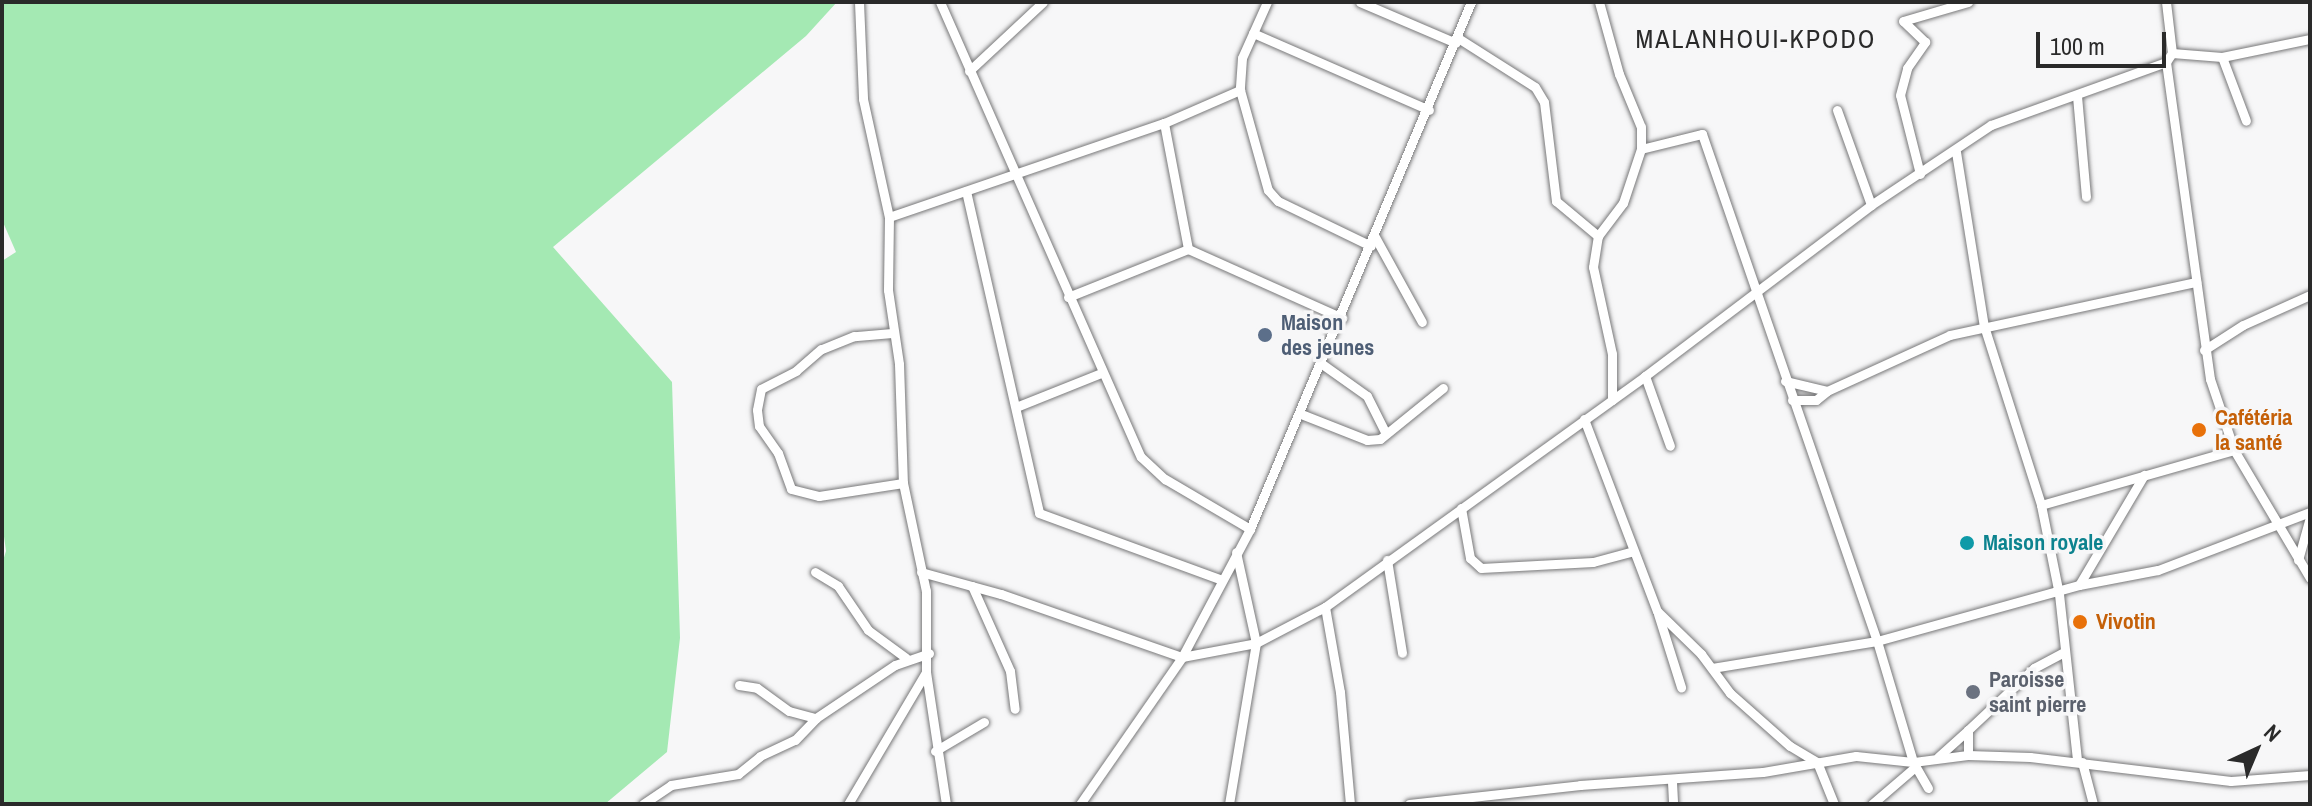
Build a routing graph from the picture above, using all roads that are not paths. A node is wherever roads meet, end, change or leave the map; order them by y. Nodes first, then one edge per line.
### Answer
1 (859, 2) edge
2 (940, 2) edge
3 (1043, 2) edge
4 (1267, 2) edge
5 (1360, 2) edge
6 (1471, 2) edge
7 (1599, 2) edge
8 (1968, 2) edge
9 (2166, 2) edge
10 (1253, 33) junction
11 (2310, 39) edge
12 (1457, 41) junction
13 (2169, 57) junction
14 (2222, 57) junction
15 (969, 71) junction
16 (1240, 90) junction
17 (2077, 96) junction
18 (1429, 110) junction
19 (1837, 110) dead end
20 (2246, 121) dead end
21 (1164, 123) junction
22 (1641, 149) junction
23 (1956, 152) junction
24 (1920, 174) junction
25 (1015, 175) junction
26 (966, 191) junction
27 (2086, 197) dead end
28 (1871, 205) junction
29 (889, 217) junction
30 (1598, 236) junction
31 (1373, 242) junction
32 (1188, 249) junction
33 (2196, 282) junction
34 (1753, 294) junction
35 (2310, 295) edge
36 (1068, 297) junction
37 (1342, 318) junction
38 (1422, 322) dead end
39 (1984, 326) junction
40 (892, 333) junction
41 (2204, 350) junction
42 (1322, 364) junction
43 (1101, 373) junction
44 (1645, 376) junction
45 (1785, 381) junction
46 (1443, 388) dead end
47 (1827, 391) junction
48 (1612, 400) junction
49 (1792, 400) junction
50 (1016, 407) junction
51 (1301, 414) junction
52 (1584, 419) junction
53 (1386, 434) junction
54 (1670, 446) dead end
55 (2234, 450) junction
56 (2144, 475) junction
57 (903, 483) junction
58 (2041, 505) junction
59 (1461, 508) junction
60 (2310, 514) edge
61 (2275, 522) junction
62 (1250, 529) junction
63 (1236, 552) junction
64 (1631, 552) junction
65 (1387, 560) junction
66 (2298, 560) junction
67 (815, 572) dead end
68 (921, 572) junction
69 (2310, 578) edge
70 (1222, 580) junction
71 (2079, 585) junction
72 (972, 586) junction
73 (2059, 594) junction
74 (1325, 607) junction
75 (1657, 611) junction
76 (1254, 624) junction
77 (1278, 632) junction
78 (1877, 641) junction
79 (1256, 643) junction
80 (2064, 652) junction
81 (929, 653) junction
82 (1402, 653) dead end
83 (1182, 657) junction
84 (906, 658) junction
85 (1712, 668) junction
86 (926, 672) junction
87 (739, 685) dead end
88 (1681, 687) dead end
89 (1015, 709) dead end
90 (816, 718) junction
91 (984, 722) dead end
92 (1968, 730) junction
93 (935, 751) junction
94 (1968, 755) junction
95 (1938, 757) junction
96 (1817, 762) junction
97 (2080, 762) junction
98 (1914, 764) junction
99 (2310, 775) edge
100 (1672, 782) junction
101 (1928, 788) dead end
102 (643, 804) edge
103 (848, 804) edge
104 (946, 804) edge
105 (1080, 804) edge
106 (1229, 804) edge
107 (1350, 804) edge
108 (1409, 804) edge
109 (1673, 804) edge
110 (1834, 804) edge
111 (1872, 804) edge
112 (2093, 804) edge

1 - 29 street
2 - 15 street
3 - 15 street
4 - 10 street
5 - 12 street
6 - 12 street
7 - 22 street
8 - 24 street
9 - 13 street
10 - 16 street
10 - 18 street
11 - 14 street
12 - 18 street
12 - 30 street
13 - 14 street
13 - 17 street
13 - 33 street
14 - 20 street
15 - 25 street
16 - 21 street
16 - 31 street
17 - 23 street
17 - 27 street
18 - 31 street
19 - 28 street
21 - 25 street
21 - 32 street
22 - 30 street
22 - 34 street
23 - 24 street
23 - 39 street
24 - 28 street
25 - 26 street
25 - 36 street
26 - 29 street
26 - 50 street
28 - 34 street
29 - 40 street
30 - 48 street
31 - 37 street
31 - 38 street
32 - 36 street
32 - 37 street
33 - 39 street
33 - 41 street
34 - 44 street
34 - 45 street
35 - 41 street
36 - 43 street
37 - 42 street
39 - 47 street
39 - 58 street
40 - 57 street
40 - 57 street
41 - 55 street
42 - 51 street
42 - 53 street
43 - 50 street
43 - 62 street
44 - 48 street
44 - 54 street
45 - 47 street
45 - 49 street
46 - 53 street
47 - 49 street
48 - 52 street
49 - 78 street
50 - 70 street
51 - 53 street
51 - 62 street
52 - 59 street
52 - 64 street
55 - 56 street
55 - 61 street
56 - 58 street
56 - 71 street
57 - 68 street
58 - 73 street
59 - 64 street
59 - 65 street
60 - 61 street
60 - 66 street
61 - 66 street
61 - 71 street
62 - 63 street
63 - 70 street
63 - 76 street
64 - 75 street
65 - 74 street
65 - 82 street
66 - 69 street
67 - 84 street
68 - 72 street
68 - 81 street
70 - 83 street
71 - 73 street
72 - 83 street
72 - 89 street
73 - 78 street
73 - 80 street
74 - 77 street
74 - 107 street
75 - 85 street
75 - 88 street
76 - 77 street
76 - 79 street
77 - 79 street
78 - 85 street
78 - 98 street
79 - 83 street
79 - 106 street
80 - 92 street
80 - 97 street
81 - 84 street
81 - 86 street
83 - 105 street
84 - 90 street
85 - 96 street
86 - 93 street
86 - 103 street
87 - 90 street
90 - 102 street
91 - 93 street
92 - 94 street
92 - 95 street
93 - 104 street
94 - 95 street
94 - 97 street
95 - 98 street
96 - 98 street
96 - 100 street
96 - 110 street
97 - 99 street
97 - 112 street
98 - 101 street
98 - 111 street
100 - 108 street
100 - 109 street

